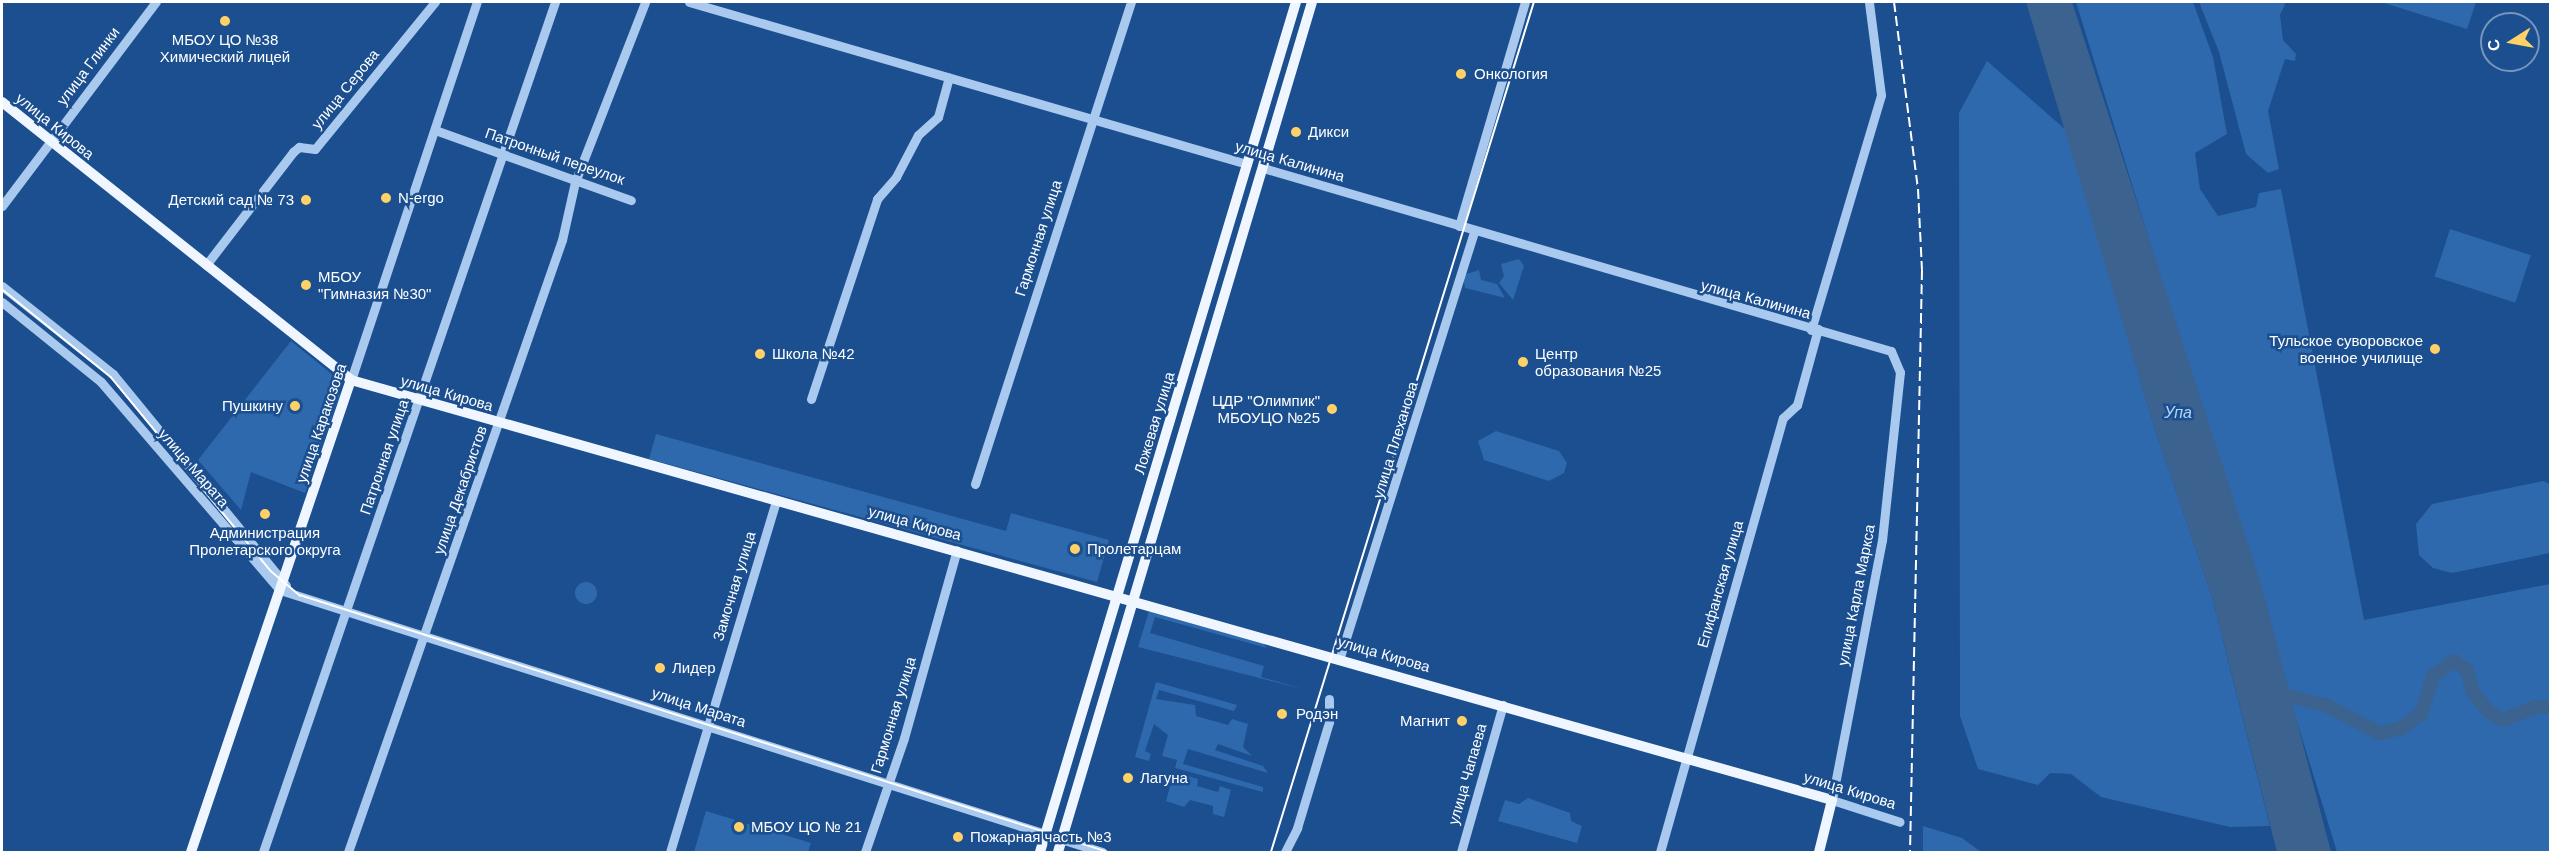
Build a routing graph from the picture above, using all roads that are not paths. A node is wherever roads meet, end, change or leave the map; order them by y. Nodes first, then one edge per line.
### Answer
1 (156, 2) edge
2 (435, 2) edge
3 (477, 2) edge
4 (555, 2) edge
5 (645, 2) edge
6 (689, 2) edge
7 (1131, 2) edge
8 (1296, 2) edge
9 (1312, 2) edge
10 (1525, 2) edge
11 (1869, 2) edge
12 (949, 77) junction
13 (2, 102) edge
14 (1094, 122) junction
15 (435, 130) junction
16 (50, 141) junction
17 (505, 156) junction
18 (1247, 164) junction
19 (1263, 168) junction
20 (574, 182) junction
21 (631, 200) dead end
22 (2, 206) edge
23 (1460, 226) junction
24 (1474, 231) junction
25 (206, 265) junction
26 (2, 286) edge
27 (2, 302) edge
28 (1814, 330) junction
29 (1884, 346) joint
30 (87, 351) junction
31 (78, 361) junction
32 (351, 380) junction
33 (811, 399) dead end
34 (419, 400) junction
35 (499, 424) junction
36 (975, 484) dead end
37 (776, 501) junction
38 (957, 550) junction
39 (284, 586) junction
40 (1117, 594) junction
41 (1134, 599) junction
42 (347, 611) junction
43 (424, 636) junction
44 (1340, 657) junction
45 (1329, 699) dead end
46 (1503, 705) junction
47 (706, 725) junction
48 (1687, 758) junction
49 (888, 784) junction
50 (1832, 800) junction
51 (1900, 822) dead end
52 (1046, 834) junction
53 (1062, 840) junction
54 (191, 852) edge
55 (263, 852) edge
56 (348, 852) edge
57 (670, 852) edge
58 (865, 852) edge
59 (1040, 852) edge
60 (1058, 852) edge
61 (1102, 852) edge
62 (1285, 852) edge
63 (1461, 852) edge
64 (1660, 852) edge
65 (1820, 852) edge

1 - 16 street, улица Глинки
2 - 25 street, улица Серова
3 - 15 street, улица Каракозова
4 - 17 street, Патронная улица
5 - 20 street, улица Декабристов
6 - 12 street, улица Калинина
7 - 14 street, Гармонная улица
8 - 18 main road, Ложевая улица
9 - 19 main road, Ложевая улица
10 - 23 street
11 - 28 street, Епифанская улица
12 - 14 street, улица Калинина
12 - 33 street
13 - 16 main road, улица Кирова
14 - 18 street, улица Калинина
14 - 36 street, Гармонная улица
15 - 17 street, Патронный переулок
15 - 32 street, улица Каракозова
16 - 22 street, улица Глинки
16 - 25 main road, улица Кирова
17 - 20 street, Патронный переулок
17 - 34 street, Патронная улица
18 - 19 main road, улица Калинина
18 - 40 main road, Ложевая улица
19 - 23 street, улица Калинина
19 - 41 main road, Ложевая улица
20 - 21 street, Патронный переулок
20 - 35 street, улица Декабристов
23 - 24 street, улица Калинина
24 - 28 street, улица Калинина
24 - 44 street, улица Плеханова
25 - 32 main road, улица Кирова
26 - 30 street, улица Марата
27 - 31 street, улица Марата
28 - 29 street, улица Калинина
28 - 48 street, Епифанская улица
29 - 50 street, улица Карла Маркса
30 - 31 street
30 - 39 street, улица Марата
31 - 39 street, улица Марата
32 - 34 main road, улица Кирова
32 - 39 main road, улица Каракозова
34 - 35 main road, улица Кирова
34 - 42 street, Патронная улица
35 - 37 main road, улица Кирова
35 - 43 street, улица Декабристов
37 - 38 main road, улица Кирова
37 - 47 street, Замочная улица
38 - 40 main road, улица Кирова
38 - 49 street, Гармонная улица
39 - 42 street, улица Марата
39 - 54 main road, улица Каракозова
40 - 41 main road, улица Кирова
40 - 52 main road, Ложевая улица
41 - 44 main road, улица Кирова
41 - 53 main road, Ложевая улица
42 - 43 street, улица Марата
42 - 55 street, Патронная улица
43 - 47 street, улица Марата
43 - 56 street, улица Декабристов
44 - 46 main road, улица Кирова
45 - 62 street
46 - 48 main road, улица Кирова
46 - 63 street, улица Чапаева
47 - 49 street, улица Марата
47 - 57 street, Замочная улица
48 - 50 main road, улица Кирова
48 - 64 street, Епифанская улица
49 - 52 street, улица Марата
49 - 58 street, Гармонная улица
50 - 51 street, улица Кирова
50 - 65 main road, улица Карла Маркса
52 - 53 street, улица Марата
52 - 59 main road, Ложевая улица
53 - 60 main road, Ложевая улица
53 - 61 street, улица Марата

